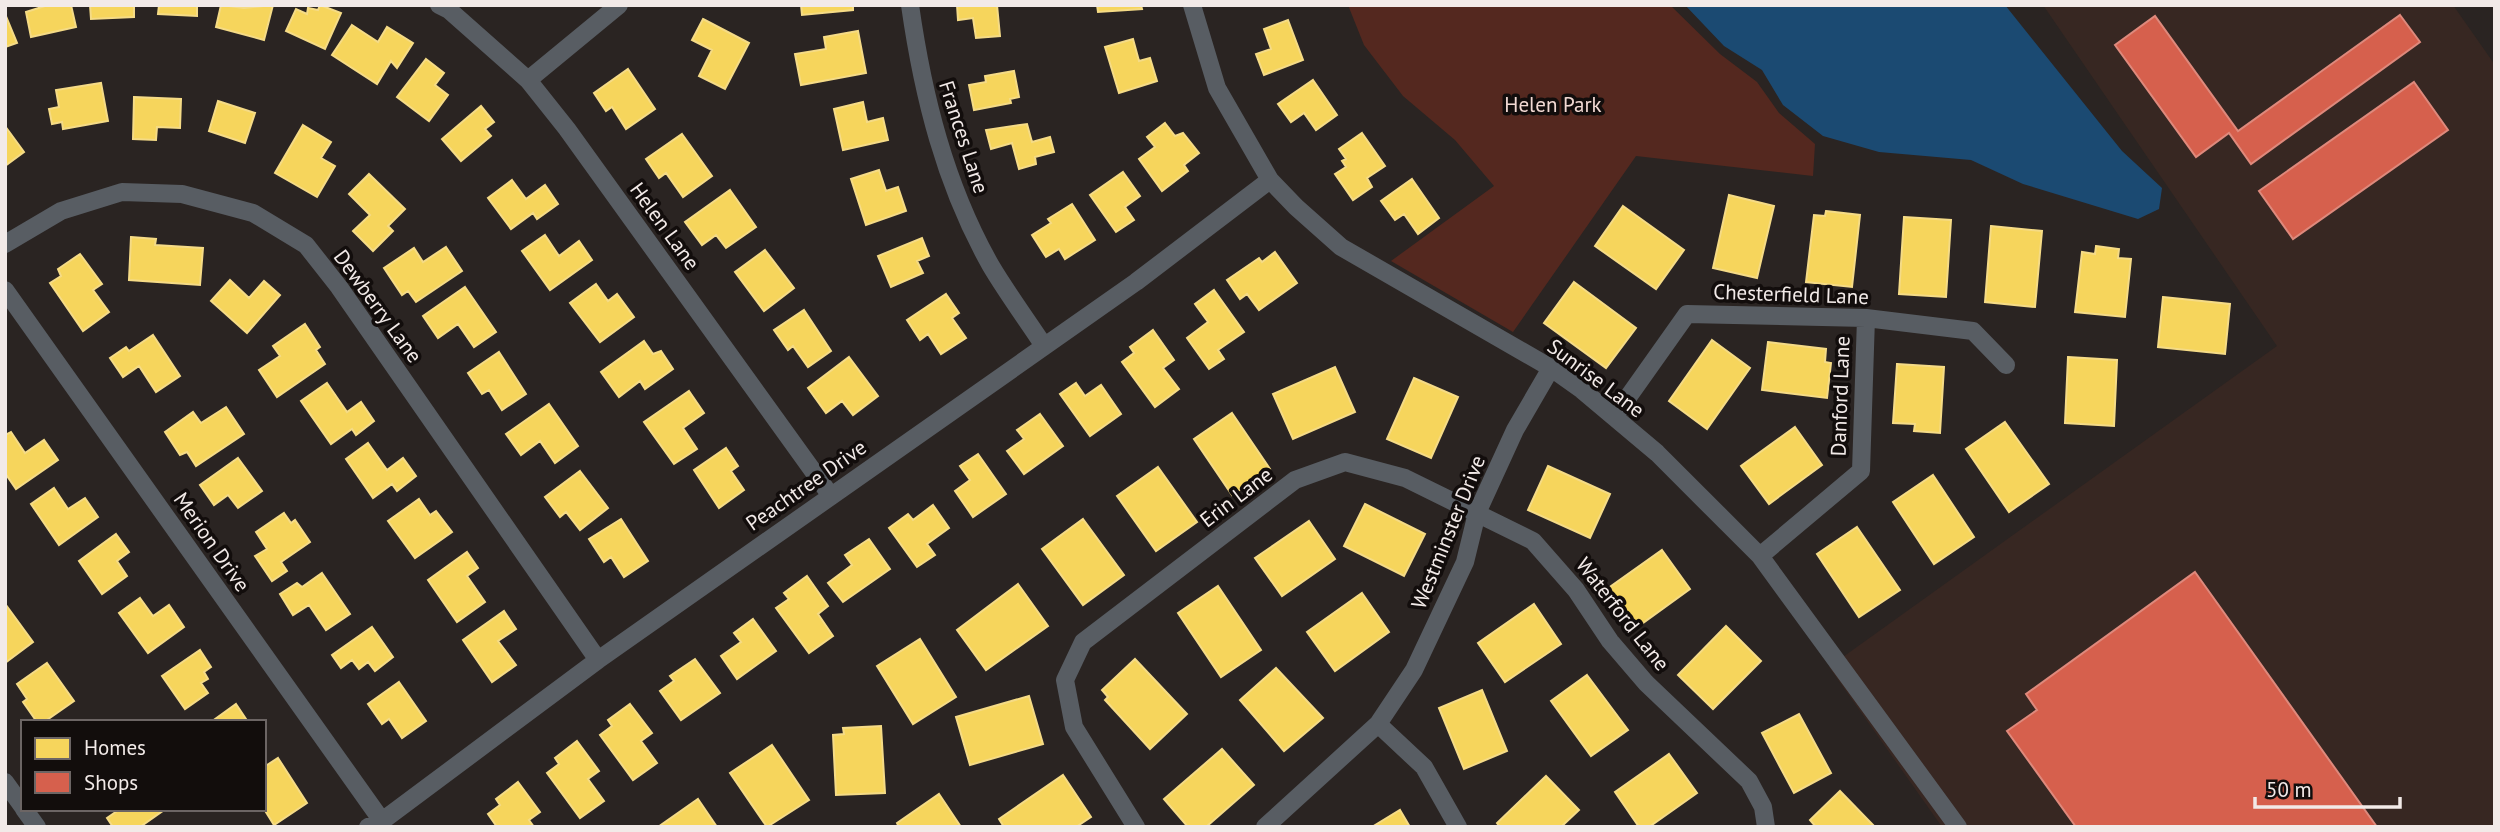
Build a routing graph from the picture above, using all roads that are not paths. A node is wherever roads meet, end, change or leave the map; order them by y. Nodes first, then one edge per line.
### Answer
1 (439, 5) edge
2 (619, 5) edge
3 (910, 5) edge
4 (1192, 5) edge
5 (527, 80) junction
6 (1270, 180) junction
7 (5, 244) edge
8 (5, 290) edge
9 (1866, 318) junction
10 (1044, 346) junction
11 (2006, 365) dead end
12 (1551, 368) junction
13 (1614, 417) junction
14 (831, 496) junction
15 (1477, 513) junction
16 (1760, 556) junction
17 (598, 660) junction
18 (1378, 724) junction
19 (5, 782) edge
20 (21, 804) edge
21 (26, 811) edge
22 (375, 824) edge
23 (37, 827) edge
24 (1136, 827) edge
25 (1265, 827) edge
26 (1458, 827) edge
27 (1766, 827) edge
28 (1958, 827) edge

1 - 5 street, Helen Lane
2 - 5 street
3 - 10 street, Frances Lane
4 - 6 street, Sunrise Lane
5 - 14 street, Helen Lane
6 - 10 street, Peachtree Drive
6 - 12 street, Sunrise Lane
7 - 17 street, Dewberry Lane
8 - 22 street, Merion Drive
9 - 11 street, Chesterfield Lane
9 - 13 street, Chesterfield Lane
9 - 16 street, Danford Lane
10 - 14 street, Peachtree Drive
12 - 13 street, Sunrise Lane
12 - 15 street, Westminster Drive
13 - 16 street, Sunrise Lane
14 - 17 street, Peachtree Drive
15 - 18 street, Westminster Drive
15 - 24 street, Erin Lane
15 - 27 street, Waterford Lane
16 - 28 street, Sunrise Lane
17 - 22 street, Peachtree Drive
18 - 25 street, Westminster Drive
18 - 26 street
19 - 20 street
21 - 23 street

